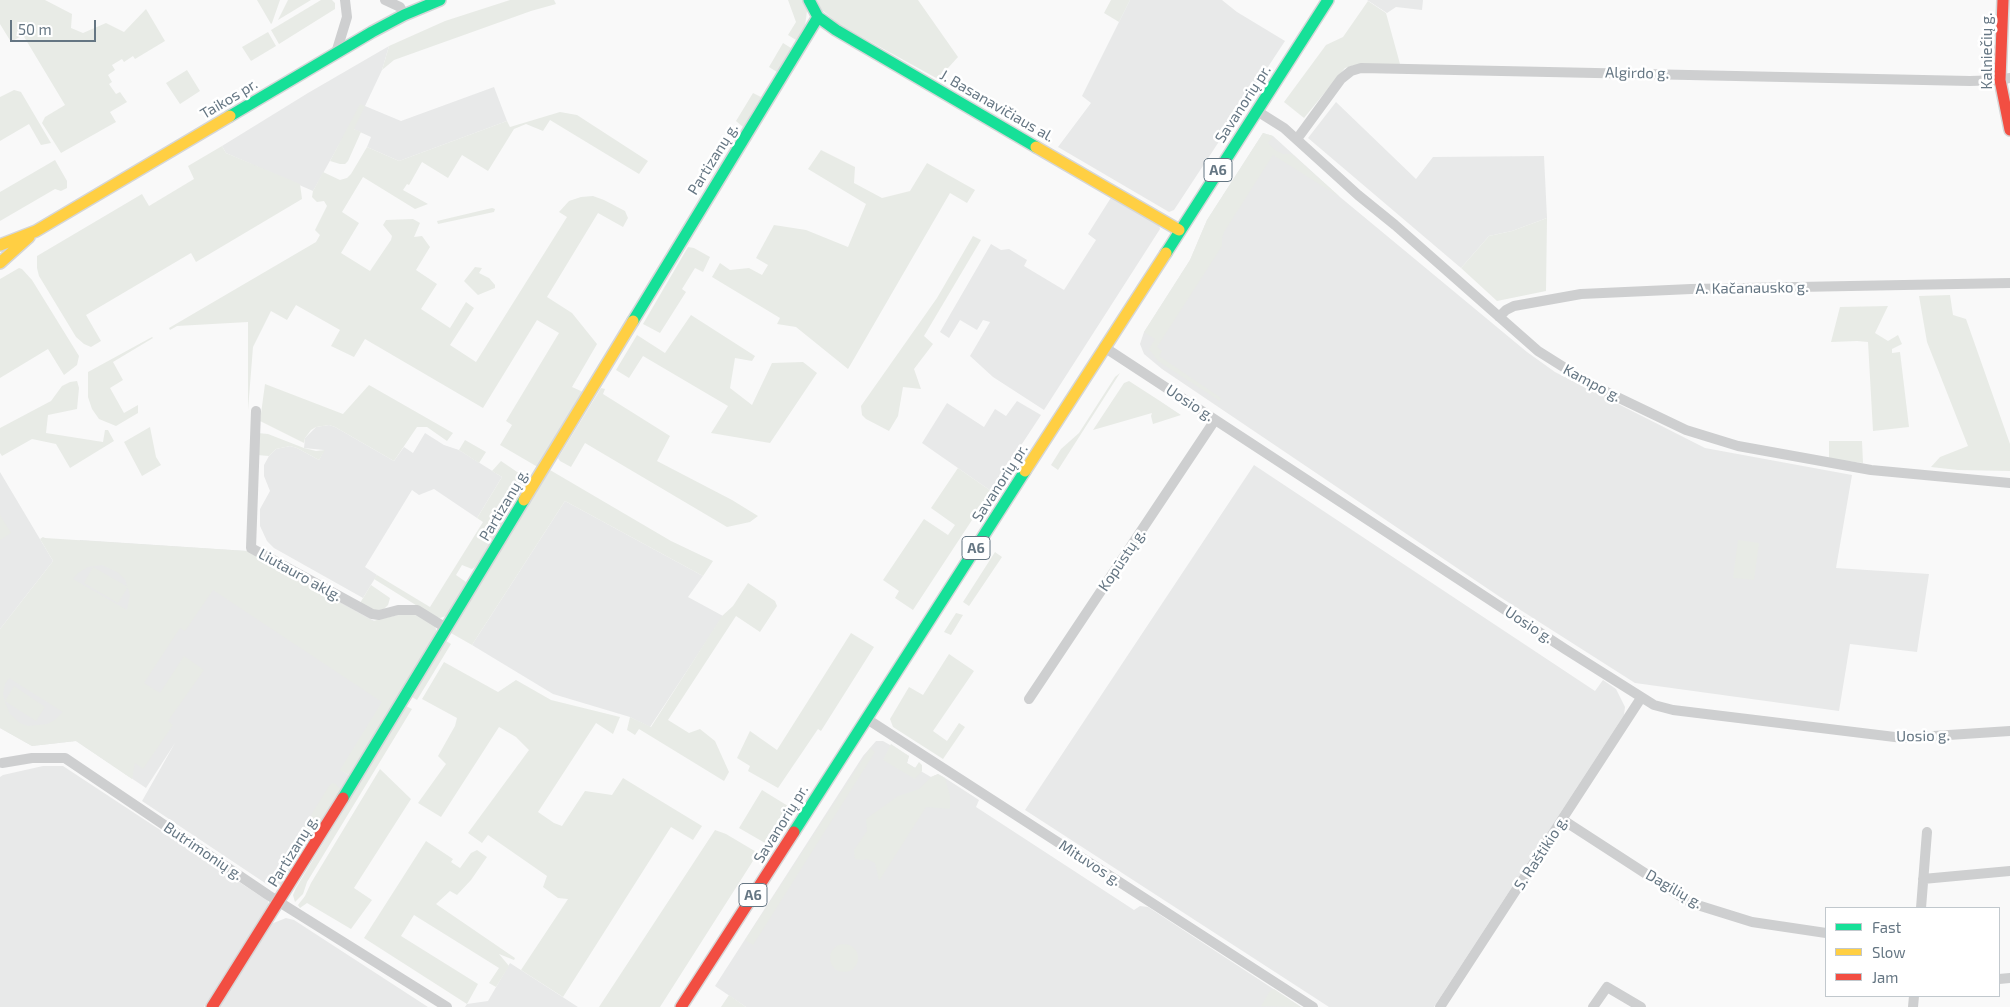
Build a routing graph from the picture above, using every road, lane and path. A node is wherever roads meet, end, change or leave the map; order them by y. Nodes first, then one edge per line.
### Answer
1 (345, 0) edge
2 (385, 0) edge
3 (440, 0) edge
4 (809, 0) edge
5 (1328, 0) edge
6 (2002, 0) edge
7 (404, 14) junction
8 (818, 17) junction
9 (336, 53) junction
10 (2005, 79) edge
11 (1257, 110) junction
12 (2010, 130) edge
13 (1297, 139) junction
14 (1179, 230) junction
15 (36, 231) junction
16 (0, 244) edge
17 (0, 263) edge
18 (2010, 282) edge
19 (1499, 317) junction
20 (1104, 347) junction
21 (256, 411) dead end
22 (1215, 420) junction
23 (2010, 483) edge
24 (446, 628) junction
25 (1641, 698) junction
26 (1029, 699) dead end
27 (866, 719) junction
28 (2010, 731) edge
29 (2, 764) dead end
30 (1563, 820) junction
31 (1927, 832) dead end
32 (2010, 871) edge
33 (1923, 878) junction
34 (279, 902) junction
35 (1921, 907) edge
36 (1825, 933) edge
37 (212, 1007) edge
38 (447, 1007) edge
39 (681, 1007) edge
40 (1314, 1007) edge
41 (1440, 1007) edge
42 (1593, 1007) edge
43 (1641, 1007) edge

1 - 9 street
2 - 7 street
3 - 7 main road, Taikos pr.
4 - 8 main road, J. Basanavičiaus al.
5 - 11 main road, Savanorių pr. / A6
6 - 10 main road, Kalniečių g.
7 - 9 main road, Taikos pr.
8 - 14 main road, J. Basanavičiaus al.
8 - 24 main road, Partizanų g.
9 - 15 main road, Taikos pr.
10 - 12 main road, Kalniečių g.
10 - 13 street, Algirdo g.
11 - 13 street, Kampo g.
11 - 14 main road, Savanorių pr. / A6
13 - 19 street, Kampo g.
14 - 20 main road, Savanorių pr. / A6
15 - 16 main road, Taikos pr.
15 - 17 main road, Taikos pr.
18 - 19 street, A. Kačanausko g.
19 - 23 street, Kampo g.
20 - 22 street, Uosio g.
20 - 27 main road, Savanorių pr. / A6
21 - 24 street, Liutauro aklg.
22 - 25 street, Uosio g.
22 - 26 street, Kopūstų g.
24 - 34 main road, Partizanų g.
25 - 28 street, Uosio g.
25 - 30 street, S. Raštikio g.
27 - 39 main road, Savanorių pr. / A6
27 - 40 street, Mituvos g.
29 - 34 street, Butrimonių g.
30 - 36 street, Dagilių g.
30 - 41 street, S. Raštikio g.
31 - 33 street
32 - 33 street
33 - 35 street
34 - 37 main road, Partizanų g.
34 - 38 street, Butrimonių g.
42 - 43 street

